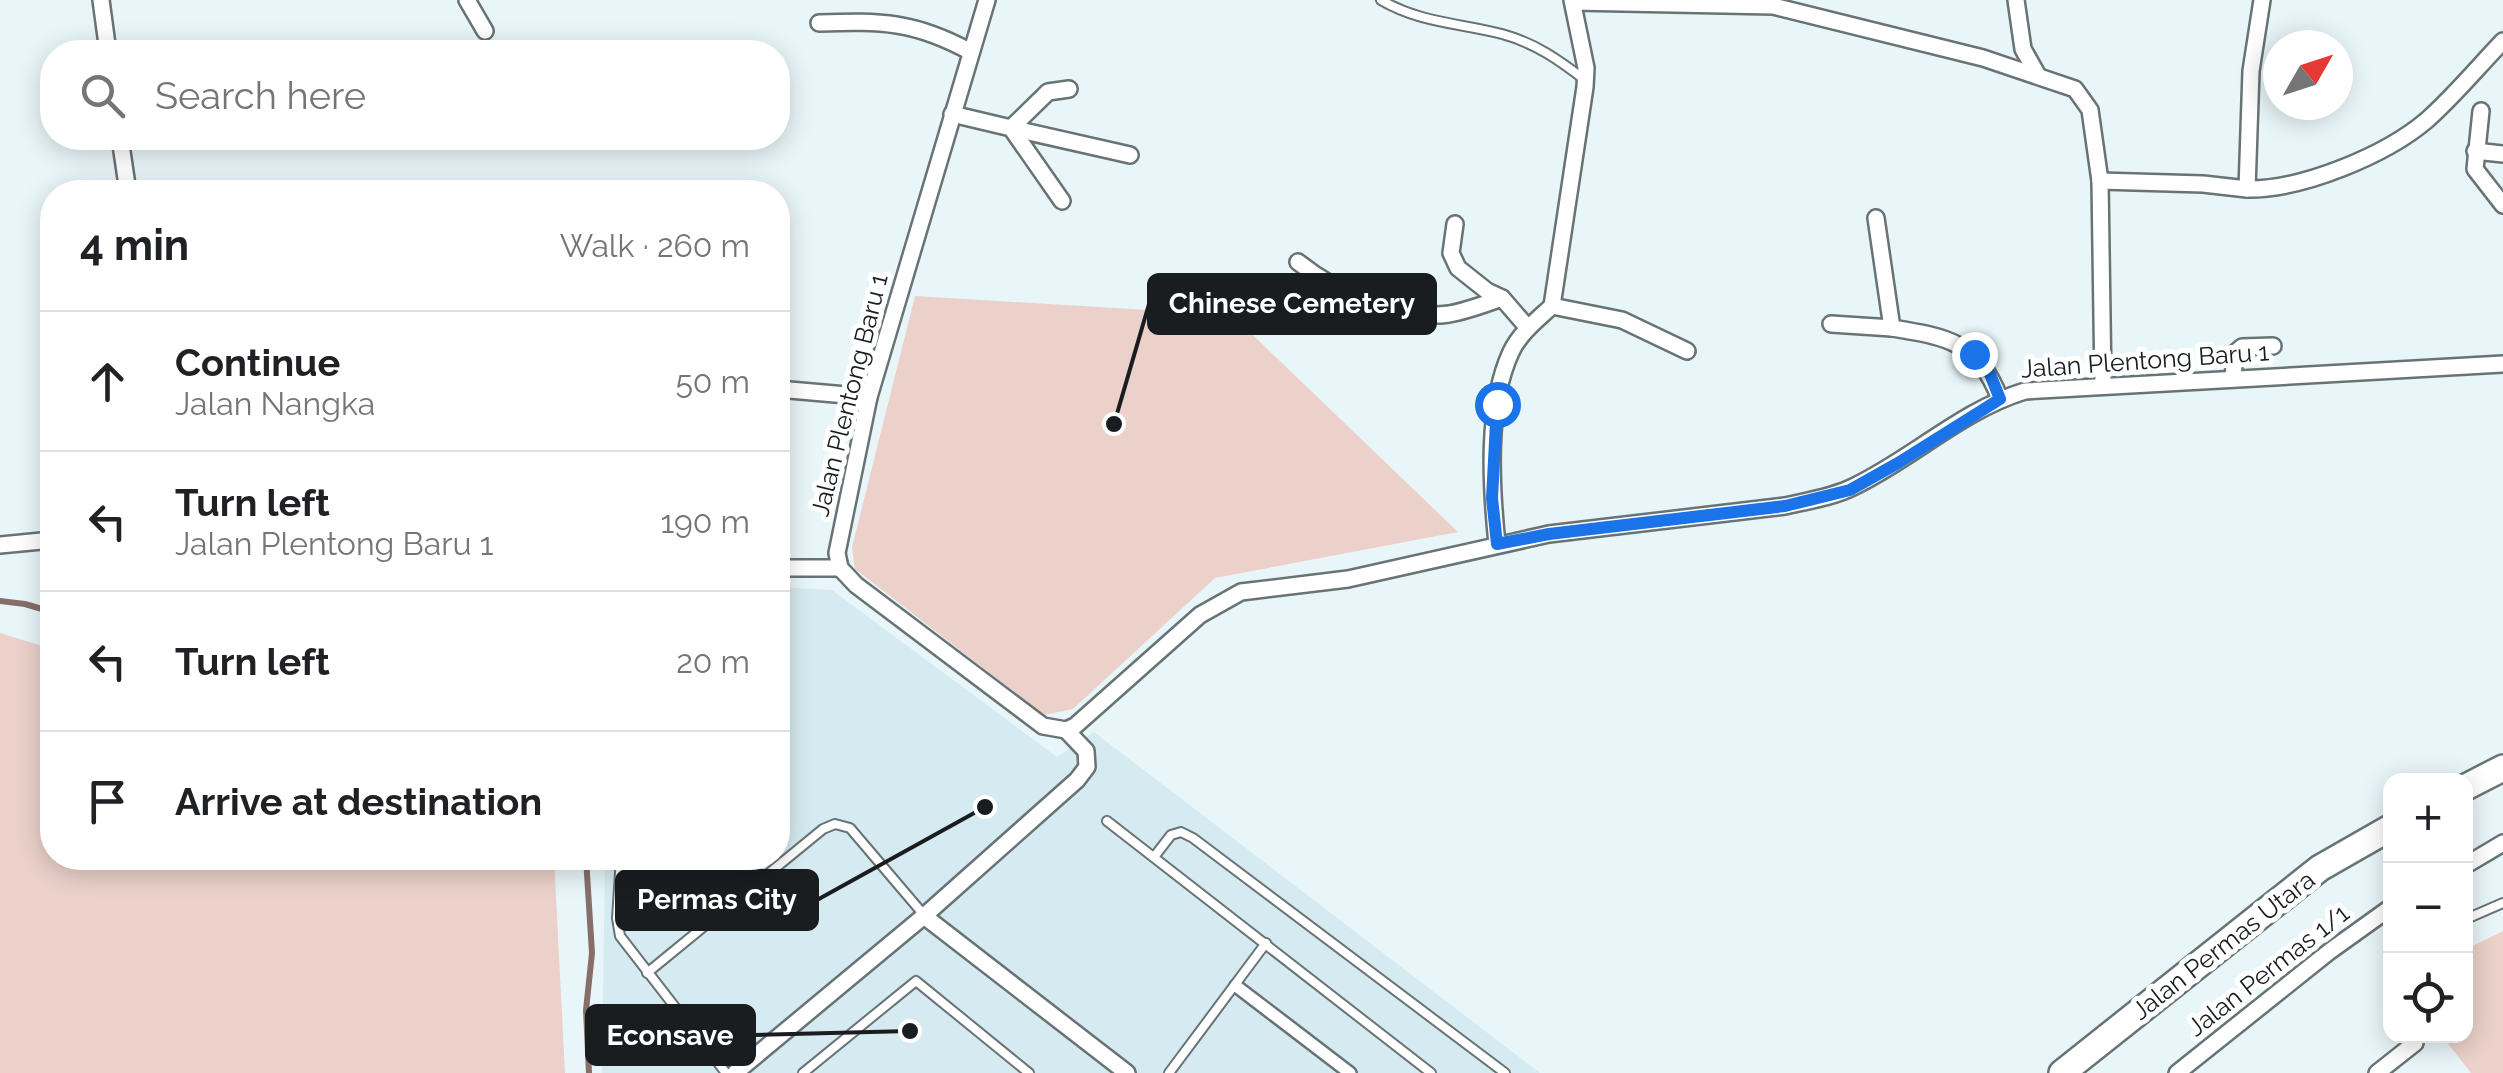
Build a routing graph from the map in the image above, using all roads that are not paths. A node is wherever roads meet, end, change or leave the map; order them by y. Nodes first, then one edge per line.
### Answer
1 (102, 0) edge
2 (468, 0) edge
3 (987, 0) edge
4 (1381, 0) edge
5 (2016, 0) edge
6 (2262, 0) edge
7 (1572, 1) edge
8 (1805, 6) edge
9 (819, 23) dead end
10 (485, 31) dead end
11 (107, 40) edge
12 (2503, 40) edge
13 (971, 52) junction
14 (2037, 74) junction
15 (1585, 80) junction
16 (1069, 90) dead end
17 (2481, 111) dead end
18 (952, 114) junction
19 (1011, 128) junction
20 (122, 150) edge
21 (2475, 151) junction
22 (2503, 154) edge
23 (1130, 155) dead end
24 (126, 180) edge
25 (2100, 182) junction
26 (2248, 189) junction
27 (1062, 201) dead end
28 (2503, 205) edge
29 (1876, 218) dead end
30 (1455, 224) dead end
31 (1298, 262) dead end
32 (1502, 298) junction
33 (1552, 306) junction
34 (1831, 324) dead end
35 (1528, 328) junction
36 (1892, 328) junction
37 (2272, 346) dead end
38 (1687, 351) dead end
39 (2503, 364) edge
40 (2234, 378) junction
41 (2103, 385) junction
42 (790, 390) edge
43 (869, 396) junction
44 (2000, 399) junction
45 (40, 541) edge
46 (1497, 544) junction
47 (0, 545) edge
48 (790, 568) edge
49 (840, 568) junction
50 (1066, 730) junction
51 (2503, 768) edge
52 (2473, 783) edge
53 (1107, 821) dead end
54 (2383, 832) edge
55 (2503, 843) edge
56 (790, 856) edge
57 (1154, 857) junction
58 (2469, 863) edge
59 (620, 870) edge
60 (773, 870) edge
61 (2503, 903) edge
62 (924, 916) junction
63 (2473, 916) edge
64 (2383, 919) edge
65 (1266, 943) junction
66 (648, 973) junction
67 (1236, 986) junction
68 (2416, 1043) dead end
69 (726, 1073) edge
70 (735, 1073) edge
71 (803, 1073) edge
72 (1029, 1073) edge
73 (1127, 1073) edge
74 (1169, 1073) edge
75 (1350, 1073) edge
76 (1432, 1073) edge
77 (1505, 1073) edge
78 (2062, 1073) edge
79 (2177, 1073) edge
80 (2377, 1073) edge

1 - 11 street
2 - 10 street
3 - 13 street, Jalan Plentong Baru 1
4 - 15 lane
5 - 14 street
6 - 26 street
7 - 8 street
7 - 15 street
8 - 14 street
9 - 13 street
12 - 26 street
13 - 18 street, Jalan Plentong Baru 1
14 - 25 street
15 - 33 street
16 - 19 street
17 - 21 street
18 - 19 street
18 - 43 street, Jalan Plentong Baru 1
19 - 23 street
19 - 27 street
20 - 24 street
21 - 22 street
21 - 28 street
25 - 26 street
25 - 41 street
29 - 36 street
30 - 32 street
31 - 32 street
32 - 35 street
33 - 35 street
33 - 38 street
34 - 36 street
35 - 46 street
36 - 44 street
37 - 40 street
39 - 40 street, Jalan Plentong Baru 1
40 - 41 street, Jalan Plentong Baru 1
41 - 44 street, Jalan Plentong Baru 1
42 - 43 street
43 - 49 street, Jalan Plentong Baru 1
44 - 46 street, Jalan Plentong Baru 1
45 - 47 street
46 - 50 street, Jalan Plentong Baru 1
48 - 49 street
49 - 50 street
50 - 62 street
51 - 52 main road
53 - 57 lane
54 - 78 main road, Jalan Permas Utara
55 - 58 street
56 - 62 lane
57 - 65 lane
57 - 77 lane
59 - 66 lane
60 - 66 lane
61 - 63 lane
62 - 70 street
62 - 73 street
64 - 79 street, Jalan Permas 1/1
65 - 67 lane
65 - 76 lane
66 - 69 lane
67 - 74 lane
67 - 75 street
68 - 80 street
71 - 72 lane

